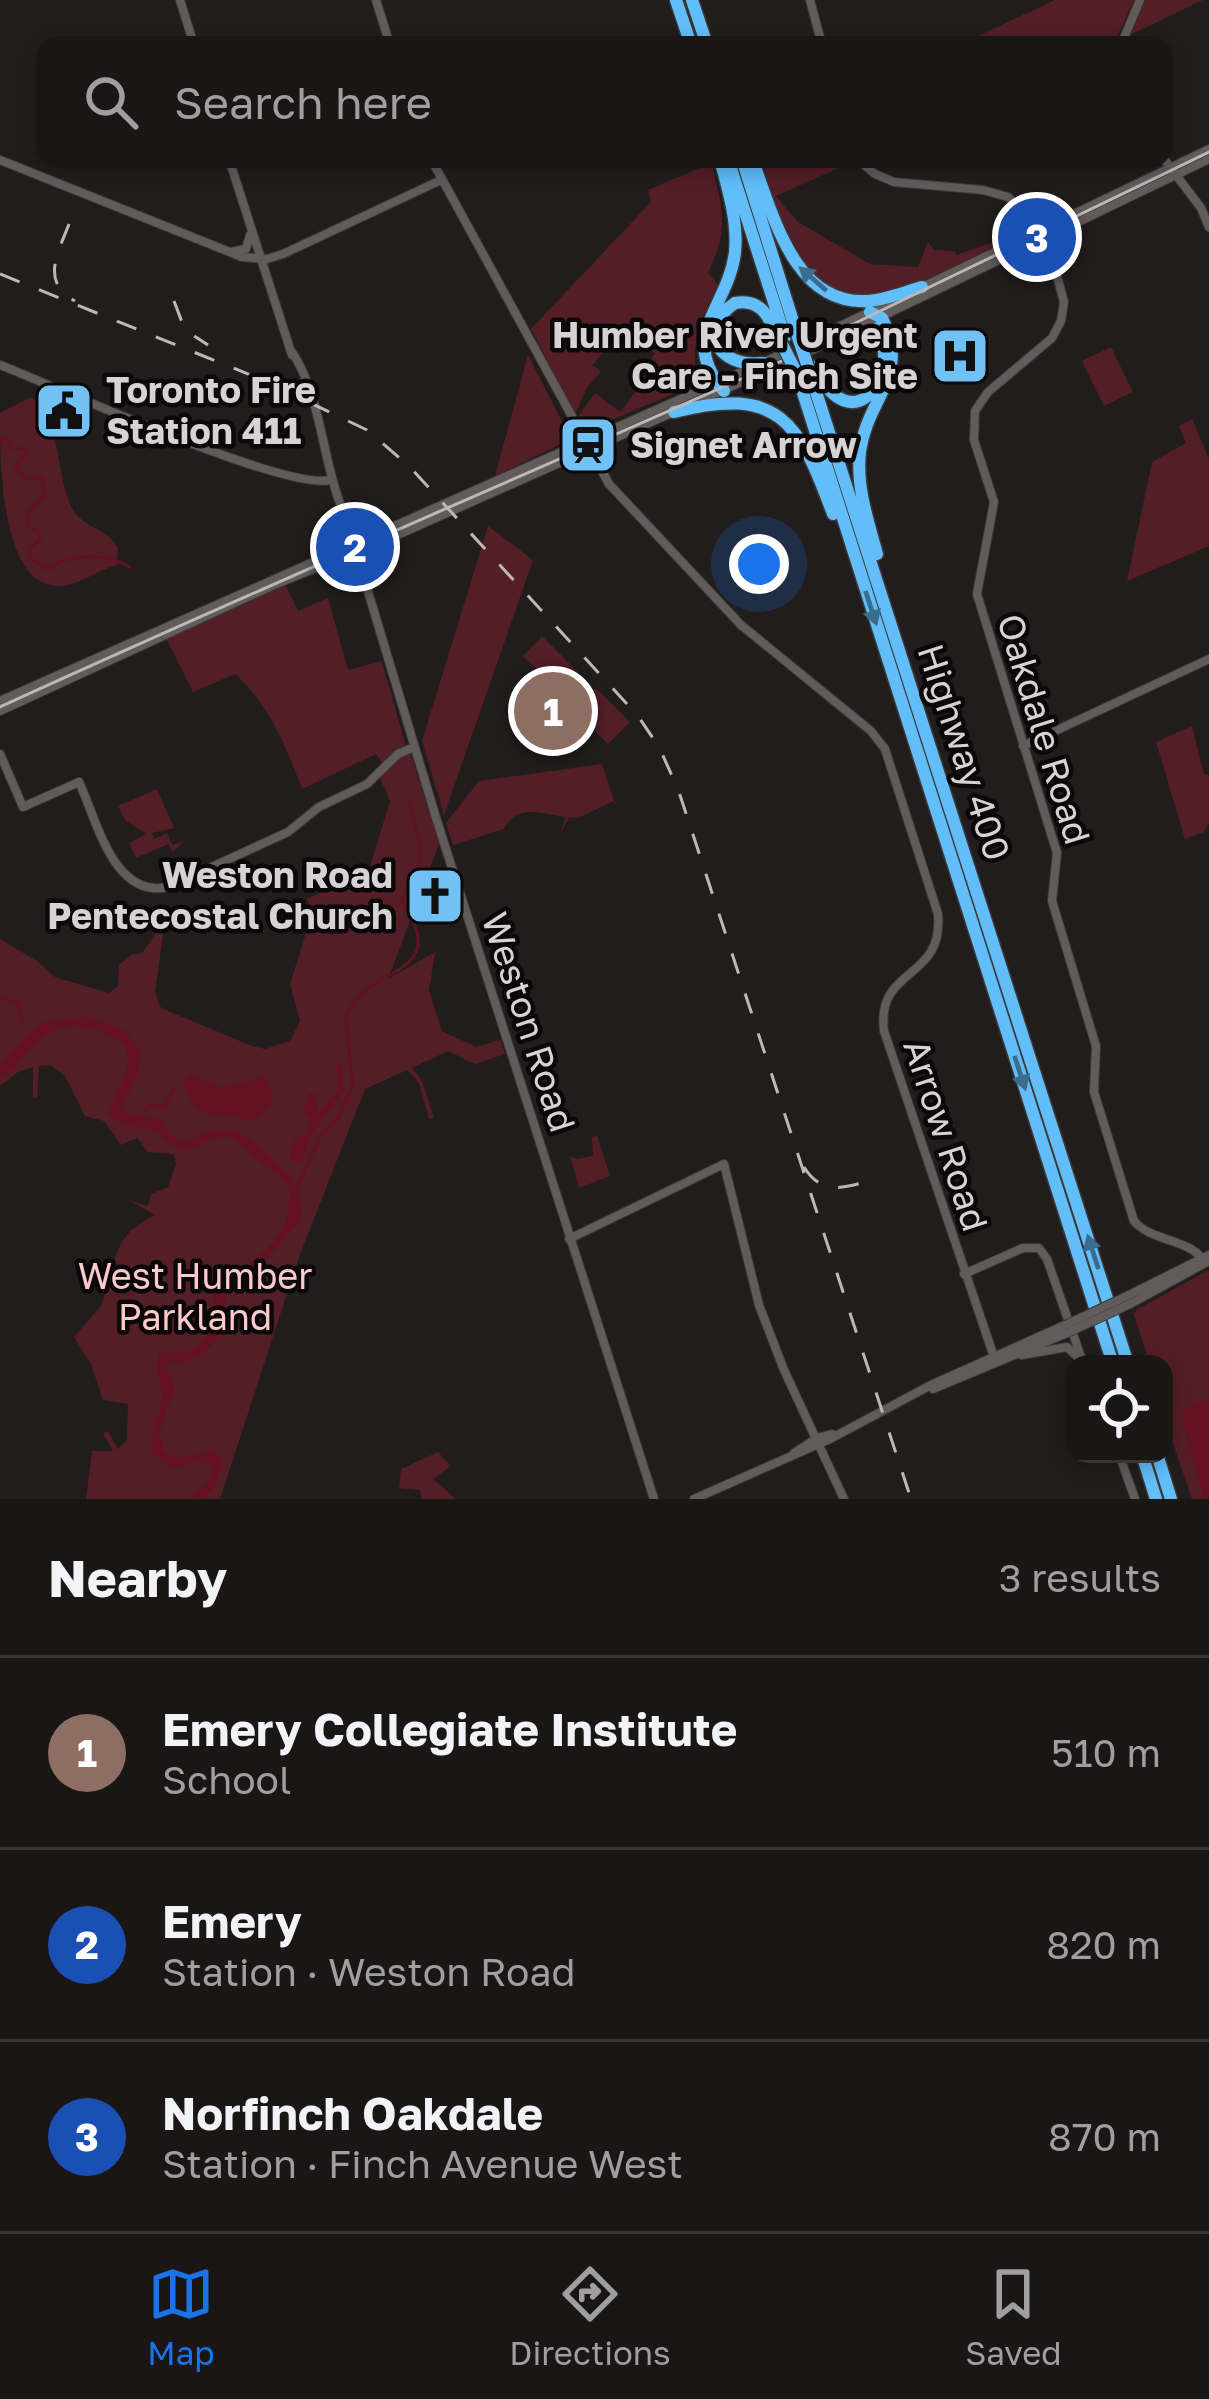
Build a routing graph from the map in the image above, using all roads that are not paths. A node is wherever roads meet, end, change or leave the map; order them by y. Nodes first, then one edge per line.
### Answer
1 (180, 0) edge
2 (376, 0) edge
3 (676, 0) edge
4 (692, 0) edge
5 (810, 0) edge
6 (1140, 0) edge
7 (191, 36) edge
8 (387, 36) edge
9 (688, 36) edge
10 (703, 36) edge
11 (820, 36) edge
12 (1125, 36) edge
13 (1209, 149) edge
14 (1209, 159) edge
15 (0, 160) edge
16 (1173, 165) edge
17 (1173, 166) edge
18 (232, 168) edge
19 (435, 168) edge
20 (725, 168) edge
21 (728, 168) edge
22 (745, 168) edge
23 (756, 168) edge
24 (867, 168) edge
25 (1167, 168) edge
26 (1170, 168) edge
27 (441, 180) junction
28 (250, 227) junction
29 (1209, 227) edge
30 (1036, 236) junction
31 (231, 252) junction
32 (262, 259) junction
33 (922, 287) junction
34 (876, 317) junction
35 (796, 340) junction
36 (763, 363) junction
37 (0, 365) edge
38 (807, 370) junction
39 (721, 386) junction
40 (674, 412) junction
41 (583, 439) junction
42 (589, 449) junction
43 (328, 481) junction
44 (847, 534) junction
45 (355, 547) junction
46 (883, 597) junction
47 (1209, 659) edge
48 (0, 701) edge
49 (0, 711) edge
50 (1024, 746) junction
51 (414, 747) junction
52 (0, 754) edge
53 (569, 1239) junction
54 (1204, 1261) edge
55 (964, 1274) junction
56 (1066, 1329) junction
57 (1075, 1355) edge
58 (1080, 1355) edge
59 (1110, 1355) edge
60 (1125, 1355) edge
61 (1014, 1356) junction
62 (993, 1361) junction
63 (818, 1441) junction
64 (1122, 1463) edge
65 (1145, 1463) edge
66 (1160, 1463) edge
67 (651, 1496) edge
68 (694, 1499) edge
69 (844, 1499) edge
70 (1135, 1499) edge
71 (1156, 1499) edge
72 (1172, 1499) edge

1 - 7 street
2 - 8 street
3 - 9 highway
4 - 10 highway
5 - 11 street
6 - 12 street
13 - 16 street
14 - 17 street
15 - 31 street
18 - 28 street, Weston Road
19 - 27 street, Arrow Road
20 - 39 highway
21 - 35 highway
22 - 35 highway
33 -> 23 highway
24 - 30 street
25 - 30 street
26 - 29 street
27 - 32 street
27 - 41 street, Arrow Road
28 - 31 street
28 - 32 street, Weston Road
30 - 33 street
30 - 34 street
30 - 50 street, Oakdale Road
31 - 32 street
32 - 43 street, Weston Road
33 - 34 street
34 - 35 street
34 - 38 highway
34 - 46 highway
35 - 36 highway
35 - 38 highway, bridge
36 - 39 street
36 - 39 street
37 - 43 street
38 - 44 highway, Highway 400
38 - 46 highway, Highway 400
39 - 40 street
39 - 41 street
40 - 42 street
40 - 44 highway
41 - 42 street, Arrow Road
41 - 45 street
42 - 45 street
42 - 55 street, Arrow Road
43 - 45 street, Weston Road
44 -> 59 highway, Highway 400
45 - 48 street
45 - 49 street
45 - 51 street, Weston Road
60 -> 46 highway, Highway 400
47 - 50 street
50 - 54 street, Oakdale Road
51 - 52 street
51 - 53 street, Weston Road
53 - 63 street
53 - 67 street, Weston Road
54 - 56 street, bridge
55 - 58 street
55 - 62 street, Arrow Road
56 - 61 street
56 - 62 street
57 - 61 street
61 - 62 street
62 - 63 street
63 - 68 street
63 - 69 street
64 - 70 street
65 - 71 highway
66 - 72 highway

